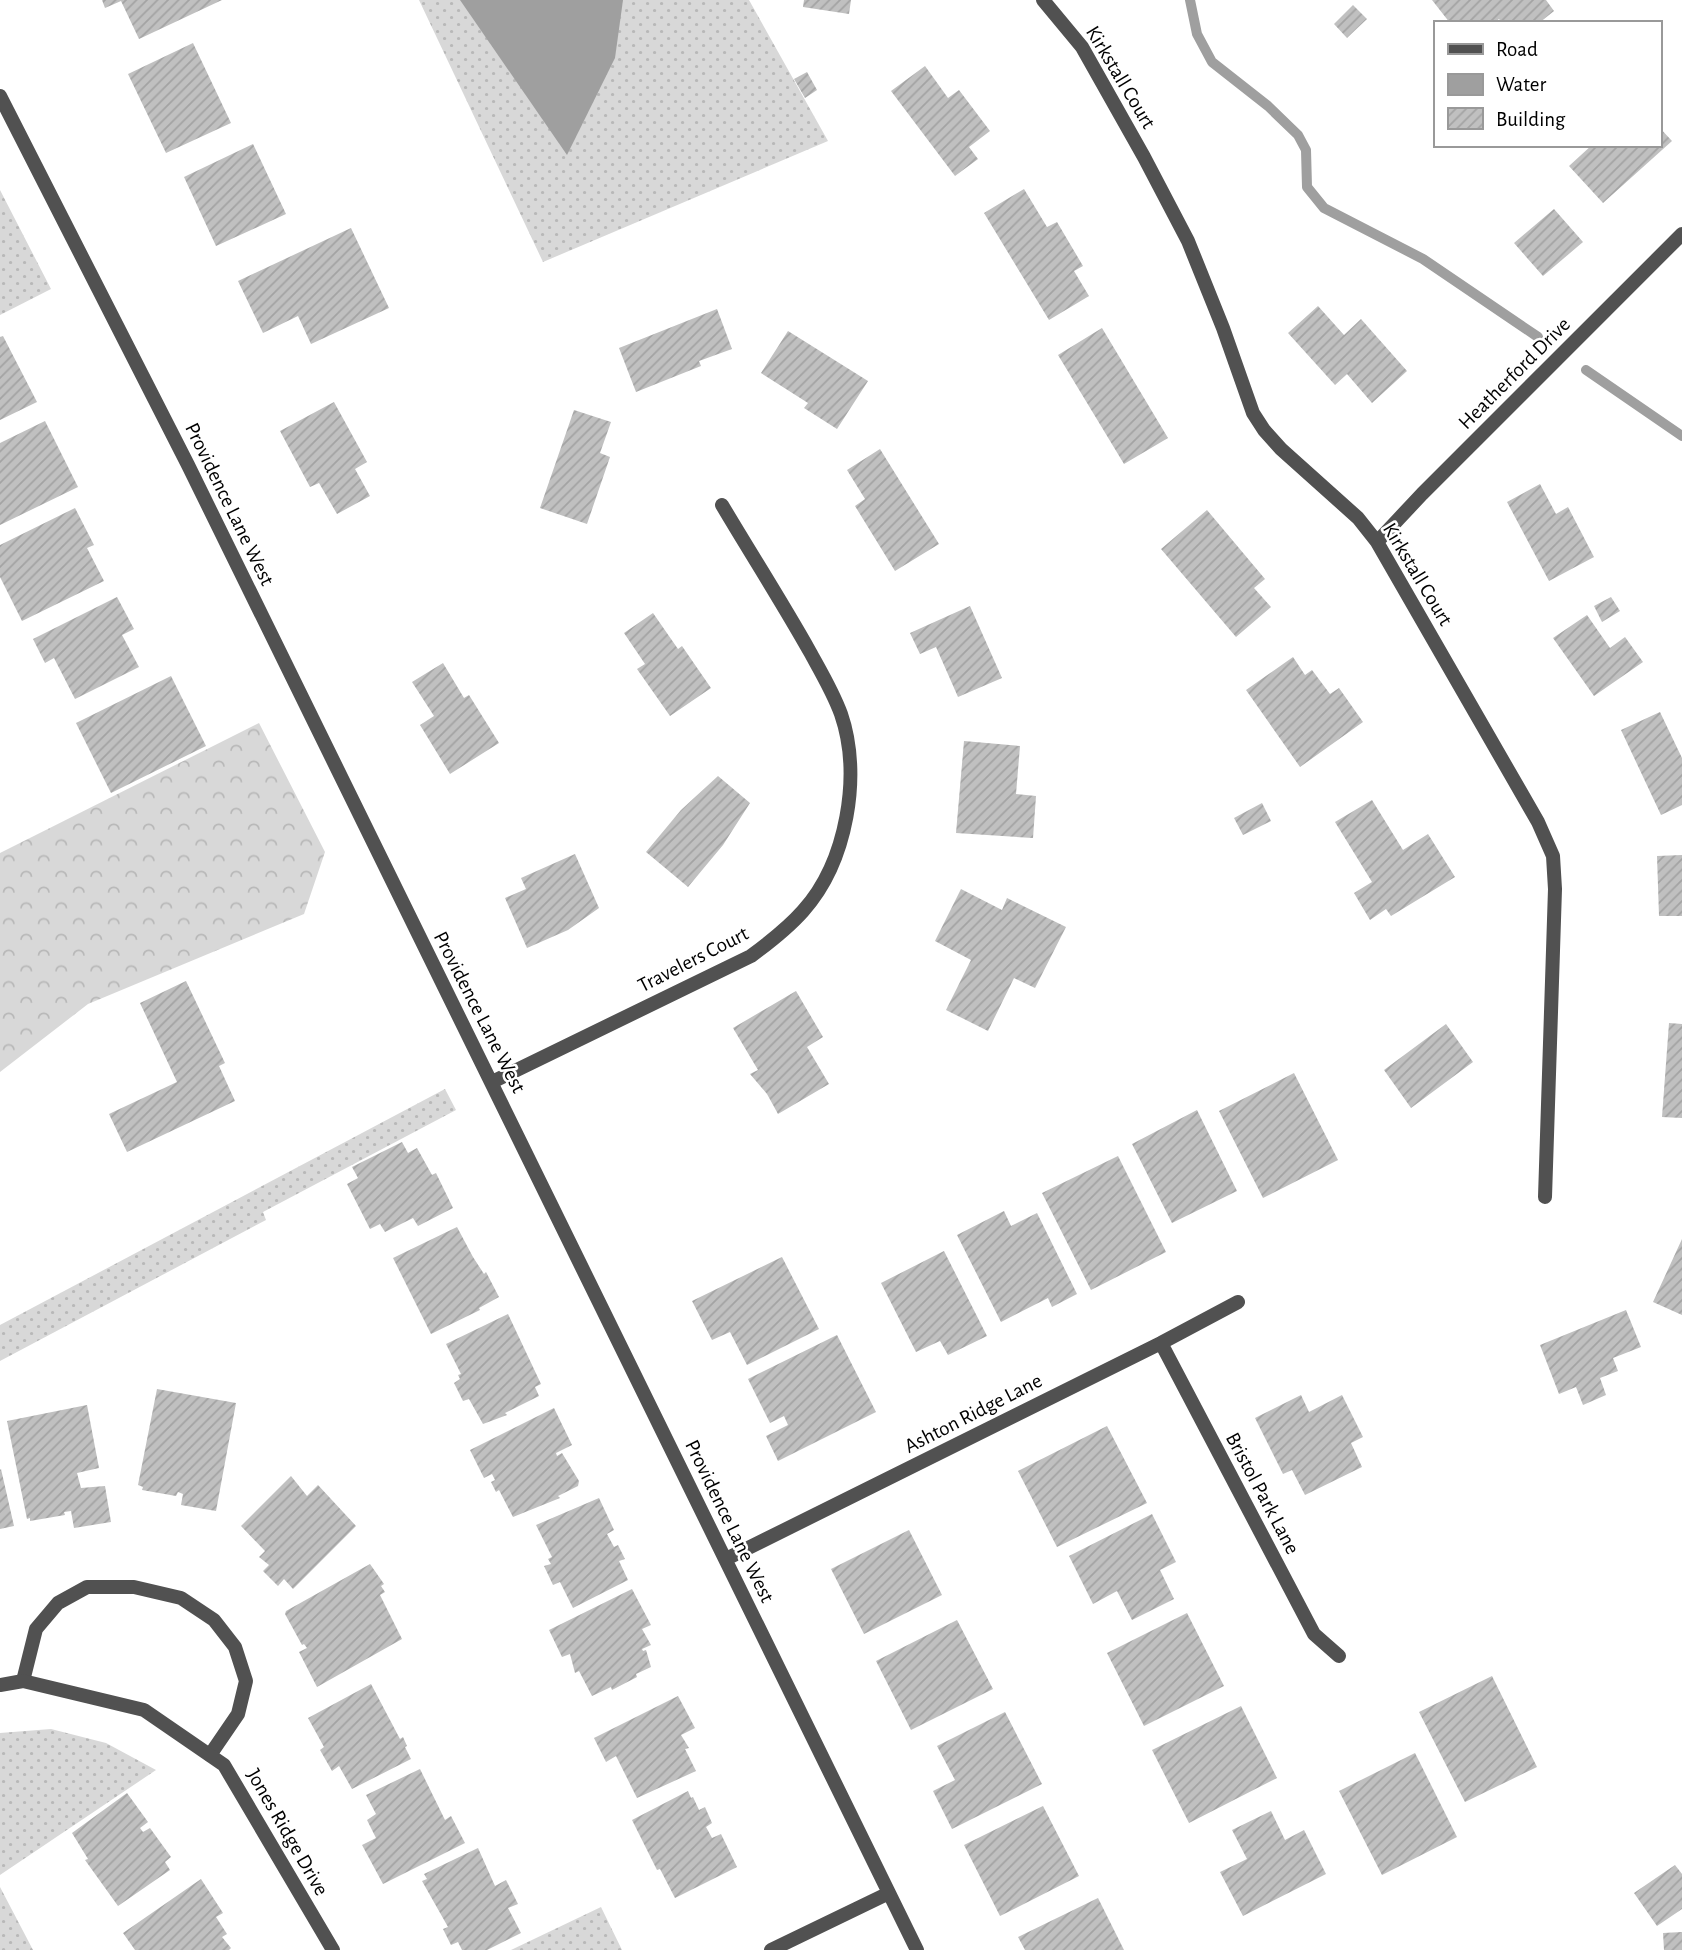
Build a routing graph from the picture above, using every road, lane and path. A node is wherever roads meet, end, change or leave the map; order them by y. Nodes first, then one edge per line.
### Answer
1 (1043, 0) edge
2 (0, 96) edge
3 (1682, 234) edge
4 (722, 505) dead end
5 (1377, 542) junction
6 (492, 1082) junction
7 (1545, 1198) dead end
8 (1238, 1302) dead end
9 (1161, 1343) junction
10 (726, 1559) junction
11 (1339, 1656) dead end
12 (23, 1681) junction
13 (0, 1685) edge
14 (210, 1755) junction
15 (888, 1893) junction
16 (333, 1950) edge
17 (771, 1950) edge
18 (917, 1950) edge

1 - 5 street, Kirkstall Court
2 - 6 street, Providence Lane West
3 - 5 street, Heatherford Drive
4 - 6 street, Travelers Court
5 - 7 street, Kirkstall Court
6 - 10 street, Providence Lane West
8 - 9 street, Ashton Ridge Lane
9 - 10 street, Ashton Ridge Lane
9 - 11 street, Bristol Park Lane
10 - 15 street, Providence Lane West
12 - 13 street, Jones Ridge Drive
12 - 14 street, Jones Ridge Drive
12 - 14 street
14 - 16 street, Jones Ridge Drive
15 - 17 street
15 - 18 street, Providence Lane West

